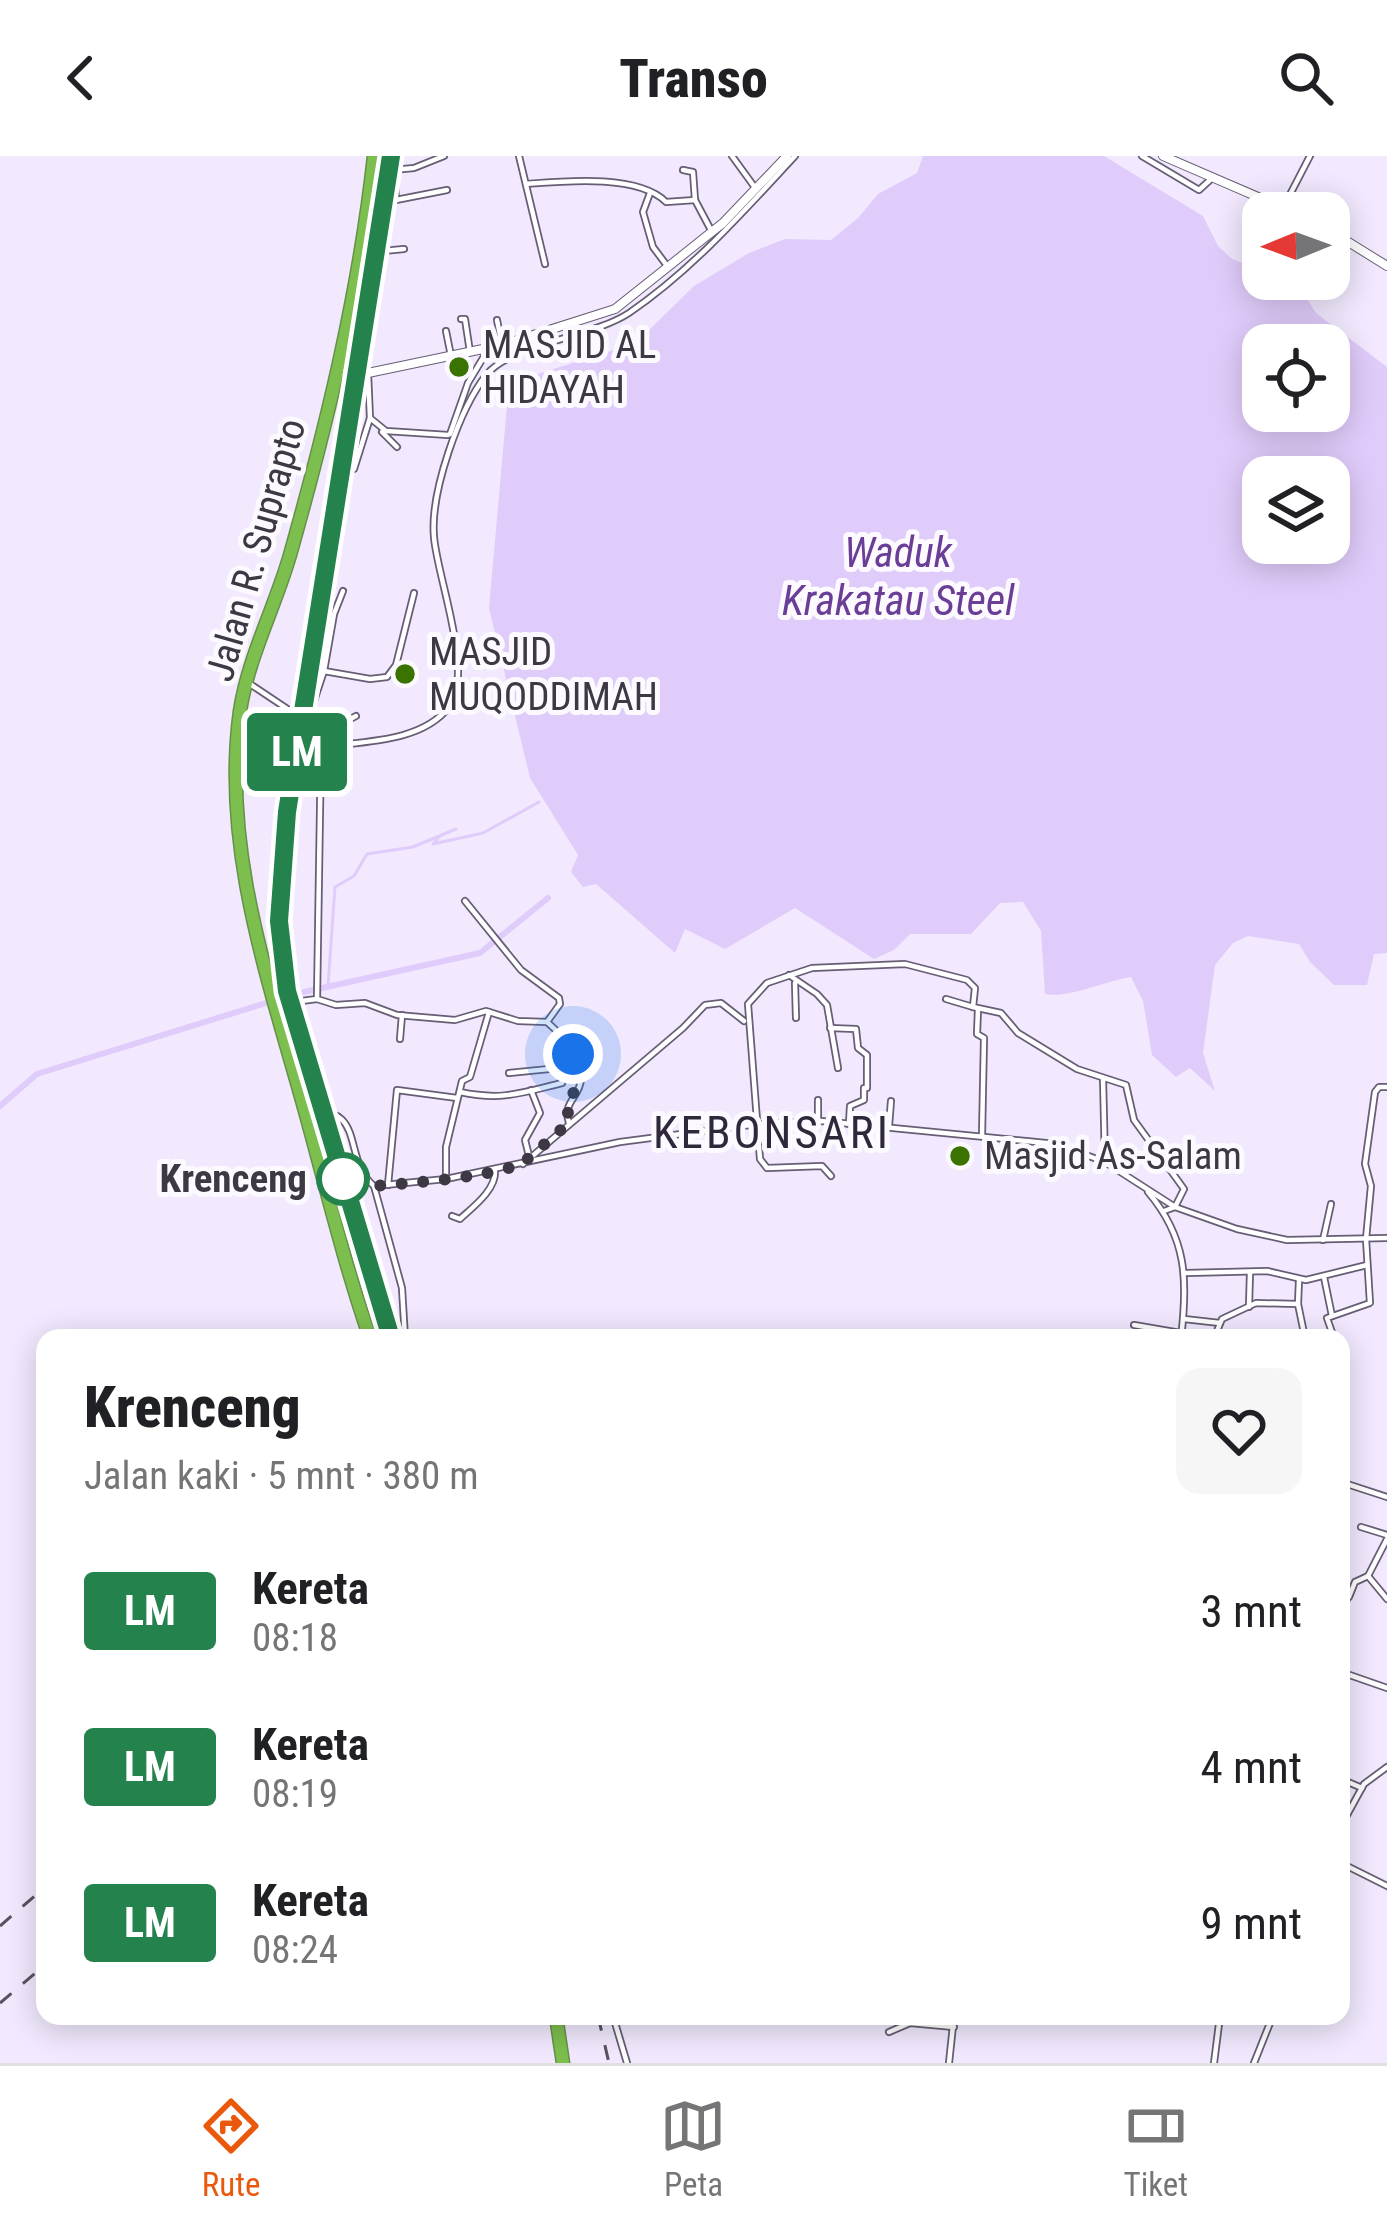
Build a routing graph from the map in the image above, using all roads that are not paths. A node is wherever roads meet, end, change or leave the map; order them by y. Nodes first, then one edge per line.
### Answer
1 (374, 156) edge
2 (444, 156) edge
3 (519, 156) edge
4 (732, 156) edge
5 (791, 156) edge
6 (1142, 156) edge
7 (1162, 156) edge
8 (1310, 156) edge
9 (683, 170) dead end
10 (372, 172) junction
11 (394, 172) junction
12 (1210, 180) junction
13 (526, 184) junction
14 (756, 189) junction
15 (447, 190) dead end
16 (1242, 192) edge
17 (1291, 192) edge
18 (650, 193) junction
19 (694, 200) junction
20 (712, 232) junction
21 (1350, 243) edge
22 (404, 249) dead end
23 (362, 253) junction
24 (545, 264) dead end
25 (1387, 266) edge
26 (668, 268) junction
27 (461, 320) dead end
28 (497, 320) dead end
29 (446, 331) dead end
30 (502, 345) junction
31 (489, 348) junction
32 (470, 352) junction
33 (451, 356) junction
34 (338, 371) junction
35 (368, 373) junction
36 (370, 418) junction
37 (378, 428) junction
38 (453, 436) junction
39 (397, 447) dead end
40 (354, 469) dead end
41 (343, 591) dead end
42 (414, 593) dead end
43 (324, 671) junction
44 (247, 682) junction
45 (356, 716) dead end
46 (307, 722) junction
47 (335, 745) junction
48 (321, 747) junction
49 (465, 901) dead end
50 (792, 978) junction
51 (317, 992) junction
52 (946, 999) dead end
53 (302, 1001) tunnel mouth
54 (976, 1008) junction
55 (489, 1012) junction
56 (402, 1015) junction
57 (796, 1018) dead end
58 (547, 1022) junction
59 (746, 1024) junction
60 (830, 1028) junction
61 (400, 1039) dead end
62 (311, 1046) dead end
63 (579, 1066) junction
64 (559, 1067) junction
65 (838, 1068) dead end
66 (508, 1073) dead end
67 (1102, 1077) junction
68 (1387, 1087) edge
69 (531, 1090) junction
70 (459, 1095) junction
71 (818, 1100) dead end
72 (891, 1101) dead end
73 (330, 1110) junction
74 (305, 1112) junction
75 (818, 1121) junction
76 (569, 1123) junction
77 (758, 1124) junction
78 (849, 1124) junction
79 (889, 1128) junction
80 (982, 1136) junction
81 (529, 1156) junction
82 (1105, 1162) junction
83 (523, 1164) junction
84 (494, 1169) junction
85 (831, 1176) dead end
86 (446, 1179) junction
87 (388, 1185) junction
88 (374, 1186) junction
89 (1145, 1189) junction
90 (1331, 1204) dead end
91 (1175, 1207) junction
92 (1164, 1210) junction
93 (452, 1216) dead end
94 (1387, 1238) edge
95 (1366, 1239) junction
96 (1323, 1240) junction
97 (1367, 1265) junction
98 (1250, 1272) junction
99 (1186, 1273) junction
100 (1324, 1277) junction
101 (1299, 1280) junction
102 (1298, 1304) junction
103 (1249, 1307) junction
104 (1333, 1316) junction
105 (1184, 1319) junction
106 (1220, 1323) junction
107 (1134, 1324) dead end
108 (367, 1329) edge
109 (405, 1329) edge
110 (1156, 1329) edge
111 (1183, 1329) edge
112 (1217, 1329) edge
113 (1303, 1329) edge
114 (1331, 1329) edge
115 (1350, 1485) edge
116 (1387, 1497) edge
117 (1361, 1527) dead end
118 (1387, 1537) edge
119 (1368, 1576) junction
120 (1351, 1589) edge
121 (1387, 1599) edge
122 (1350, 1675) edge
123 (1387, 1688) edge
124 (1387, 1766) edge
125 (1350, 1783) edge
126 (1362, 1788) junction
127 (1350, 1810) edge
128 (1350, 1868) edge
129 (1387, 1886) edge
130 (557, 2025) edge
131 (616, 2025) edge
132 (907, 2025) edge
133 (925, 2025) edge
134 (1219, 2025) edge
135 (1269, 2025) edge
136 (954, 2027) joint
137 (889, 2032) dead end
138 (563, 2063) edge
139 (627, 2063) edge
140 (949, 2063) edge
141 (1214, 2063) edge
142 (1255, 2063) edge

1 - 10 highway, Jalan R. Suprapto
2 - 11 street
3 - 13 street
4 - 14 street
5 - 14 street
5 - 38 street
6 - 12 street
7 - 12 street
8 - 17 street
9 - 19 street
10 - 11 street
10 - 23 highway, Jalan R. Suprapto
11 - 15 street
12 - 16 street
13 - 18 street
13 - 24 street
14 - 20 street
18 - 19 street
18 - 26 street
19 - 20 street
20 - 26 street
21 - 25 street
22 - 23 street
23 - 34 highway, Jalan R. Suprapto
26 - 30 street
27 - 32 street
28 - 30 street
29 - 33 street
30 - 31 street
31 - 32 street
31 - 38 street
32 - 33 street
33 - 35 street
34 - 35 street
34 - 44 highway, Jalan R. Suprapto
35 - 36 street
36 - 37 street
36 - 40 street
37 - 38 street
37 - 39 street
38 - 47 street
41 - 43 street
42 - 43 street
43 - 46 street
44 - 46 street
44 - 74 highway, Jalan R. Suprapto
45 - 47 street
46 - 48 street
47 - 48 street
48 - 51 street
49 - 58 street
50 - 54 street
50 - 57 street
50 - 59 street
50 - 60 street
51 - 53 street
51 - 56 street
52 - 54 street
54 - 67 street
54 - 80 street
55 - 56 street
55 - 58 street
55 - 70 street
56 - 61 street
58 - 63 street
59 - 76 street
59 - 77 street
60 - 65 street
60 - 78 street
62 - 73 street
63 - 64 street
63 - 76 street
64 - 66 street
64 - 69 street
67 - 82 street
67 - 91 street
68 - 95 street
69 - 70 street
69 - 81 street
70 - 86 street
70 - 87 street
71 - 75 street
72 - 79 street
73 - 74 street
73 - 88 street
74 - 108 highway, Jalan R. Suprapto
75 - 77 street
75 - 78 street
76 - 81 street
77 - 83 street
77 - 85 street
78 - 79 street
79 - 80 street
80 - 82 street
81 - 83 street
82 - 89 street
83 - 84 street
84 - 86 street
84 - 93 street
86 - 87 street
87 - 88 street
88 - 109 street
89 - 91 street
89 - 92 street
90 - 96 street
91 - 92 street
91 - 96 street
92 - 99 street
94 - 95 street
95 - 96 street
95 - 97 street
97 - 100 street
97 - 104 street
98 - 99 street
98 - 101 street
98 - 103 street
99 - 105 street
100 - 101 street
100 - 104 street
101 - 102 street
102 - 103 street
102 - 113 street
103 - 106 street
104 - 114 street
105 - 106 street
105 - 111 street
106 - 112 street
107 - 110 street
115 - 116 street
117 - 118 street
118 - 119 street
119 - 120 street
119 - 121 street
122 - 123 street
124 - 126 street
125 - 126 street
126 - 127 street
128 - 129 street
130 - 138 highway
131 - 139 street
132 - 137 street
133 - 136 street
134 - 141 street
135 - 142 street
136 - 140 street

